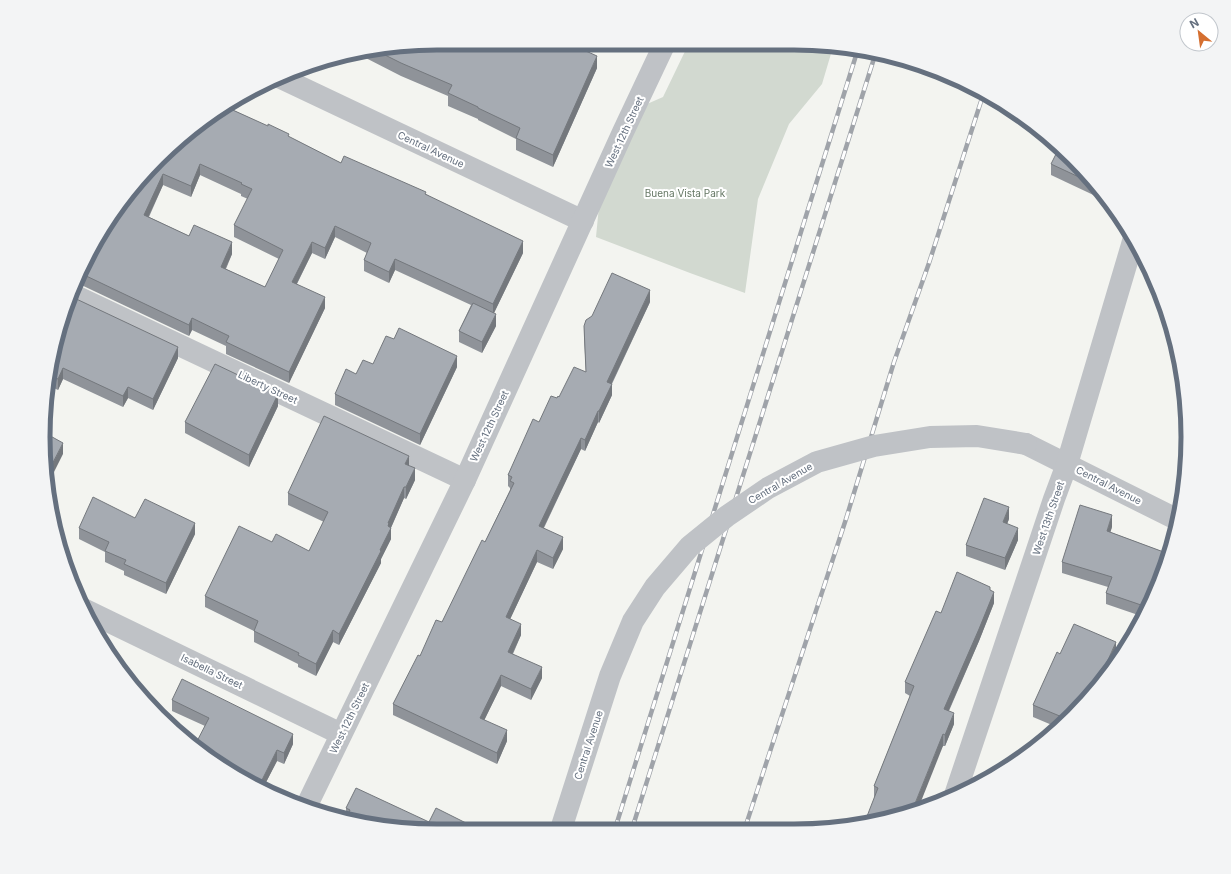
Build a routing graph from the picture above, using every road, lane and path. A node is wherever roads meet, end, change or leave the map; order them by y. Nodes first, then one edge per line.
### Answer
1 (662, 50) edge
2 (286, 80) edge
3 (583, 221) junction
4 (1131, 248) edge
5 (76, 297) edge
6 (1067, 464) junction
7 (465, 480) junction
8 (1173, 517) edge
9 (93, 614) edge
10 (341, 734) junction
11 (957, 788) edge
12 (309, 802) edge
13 (563, 824) edge

1 - 3 street, West 12th Street
2 - 3 street, Central Avenue
3 - 7 street, West 12th Street
4 - 6 street, West 13th Street
5 - 7 street, Liberty Street
6 - 8 street, Central Avenue
6 - 11 street, West 13th Street
6 - 13 street, Central Avenue, bridge
7 - 10 street, West 12th Street
9 - 10 street, Isabella Street
10 - 12 street, West 12th Street

